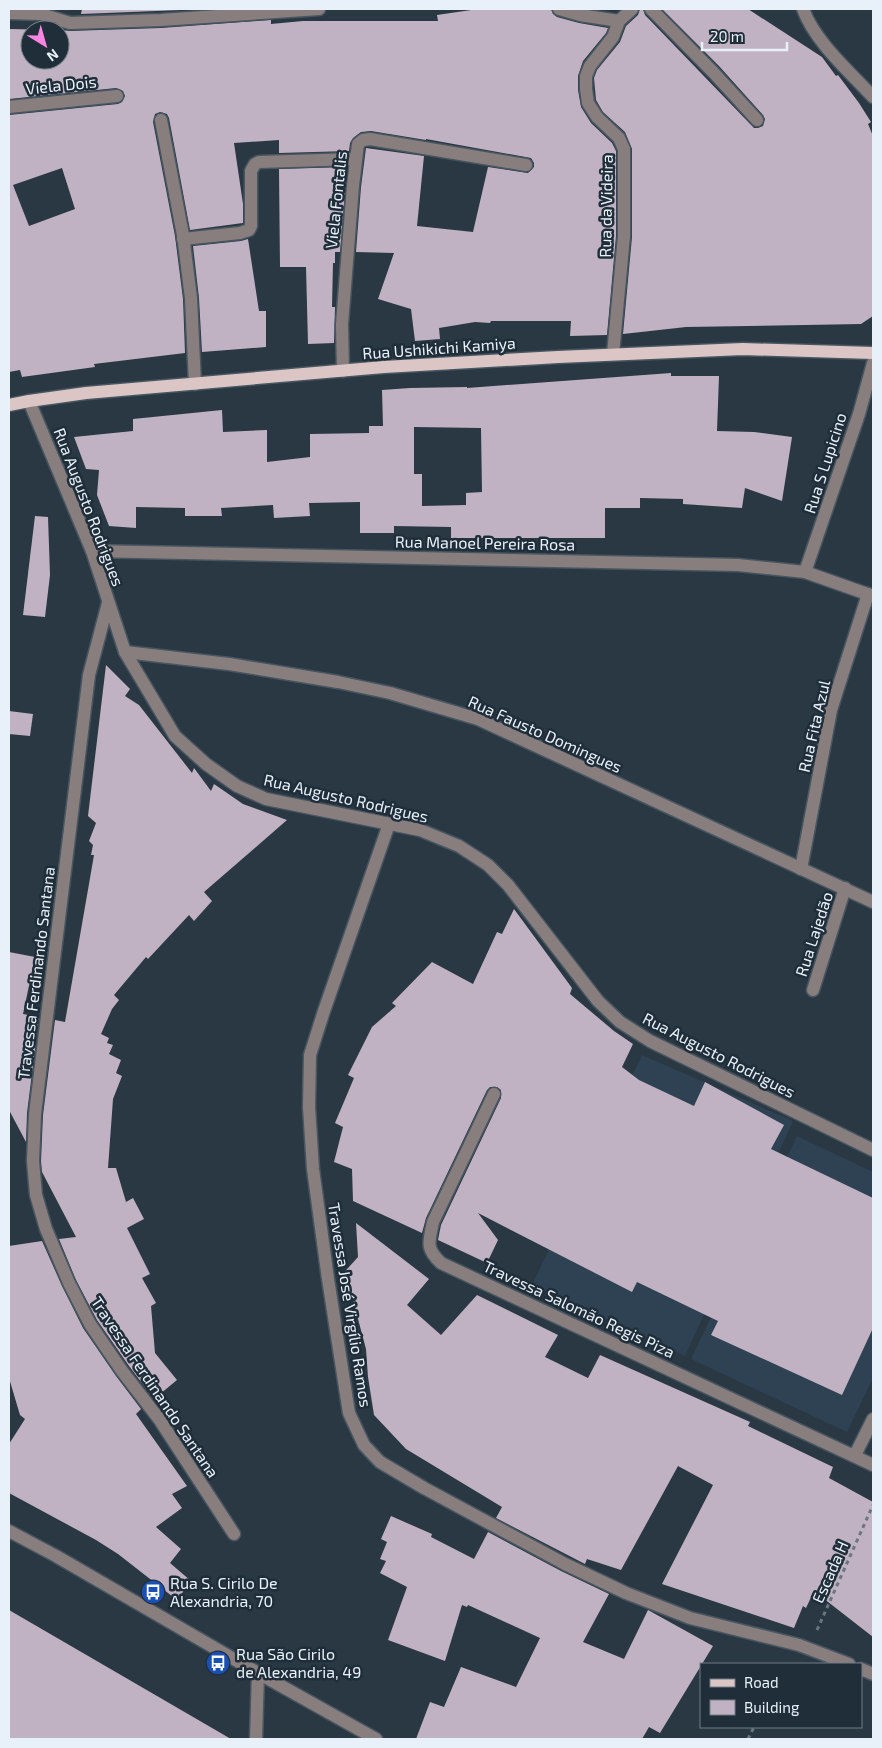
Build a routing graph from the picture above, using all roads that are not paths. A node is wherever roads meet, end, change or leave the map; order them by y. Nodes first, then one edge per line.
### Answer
1 (319, 9) edge
2 (559, 9) edge
3 (632, 9) edge
4 (651, 9) edge
5 (803, 9) edge
6 (46, 11) edge
7 (9, 13) edge
8 (619, 21) junction
9 (117, 96) dead end
10 (873, 97) edge
11 (9, 107) edge
12 (161, 120) dead end
13 (757, 120) dead end
14 (355, 158) junction
15 (526, 165) dead end
16 (183, 239) junction
17 (873, 353) edge
18 (613, 354) junction
19 (873, 363) edge
20 (343, 371) junction
21 (195, 384) junction
22 (30, 401) junction
23 (9, 405) edge
24 (92, 551) junction
25 (806, 572) junction
26 (871, 595) edge
27 (108, 603) junction
28 (125, 652) junction
29 (389, 824) junction
30 (801, 869) junction
31 (845, 888) junction
32 (873, 902) edge
33 (813, 990) dead end
34 (494, 1094) dead end
35 (873, 1150) edge
36 (873, 1419) edge
37 (855, 1455) junction
38 (873, 1465) edge
39 (9, 1531) edge
40 (234, 1534) dead end
41 (846, 1663) edge
42 (258, 1673) junction
43 (256, 1739) edge
44 (376, 1739) edge

1 - 6 street
2 - 8 street
3 - 8 street
4 - 13 street
5 - 10 street
6 - 7 street
8 - 18 street, Rua da Videira
9 - 11 street, Viela Dois
12 - 16 street
14 - 15 street, Viela Fontalis
14 - 16 street
14 - 20 street, Viela Fontalis
16 - 21 street
17 - 18 main road, Rua Ushikichi Kamiya
18 - 20 main road, Rua Ushikichi Kamiya
19 - 25 street, Rua S Lupicino
20 - 21 main road, Rua Ushikichi Kamiya
21 - 22 main road, Rua Ushikichi Kamiya
22 - 23 main road, Rua Ushikichi Kamiya
22 - 24 street, Rua Augusto Rodrigues
24 - 25 street, Rua Manoel Pereira Rosa
24 - 27 street, Rua Augusto Rodrigues
25 - 26 street, Rua Manoel Pereira Rosa
26 - 30 street, Rua Fita Azul
27 - 28 street, Rua Augusto Rodrigues
27 - 40 street, Travessa Ferdinando Santana
28 - 29 street, Rua Augusto Rodrigues
28 - 30 street, Rua Fausto Domingues
29 - 35 street, Rua Augusto Rodrigues
29 - 41 street, Travessa José Virgílio Ramos
30 - 31 street, Rua Fausto Domingues
31 - 32 street, Rua Fausto Domingues
31 - 33 street, Rua Lajedão
34 - 37 street, Travessa Salomão Regis Piza
36 - 37 street
37 - 38 street, Travessa Salomão Regis Piza
39 - 42 street
42 - 43 street
42 - 44 street

